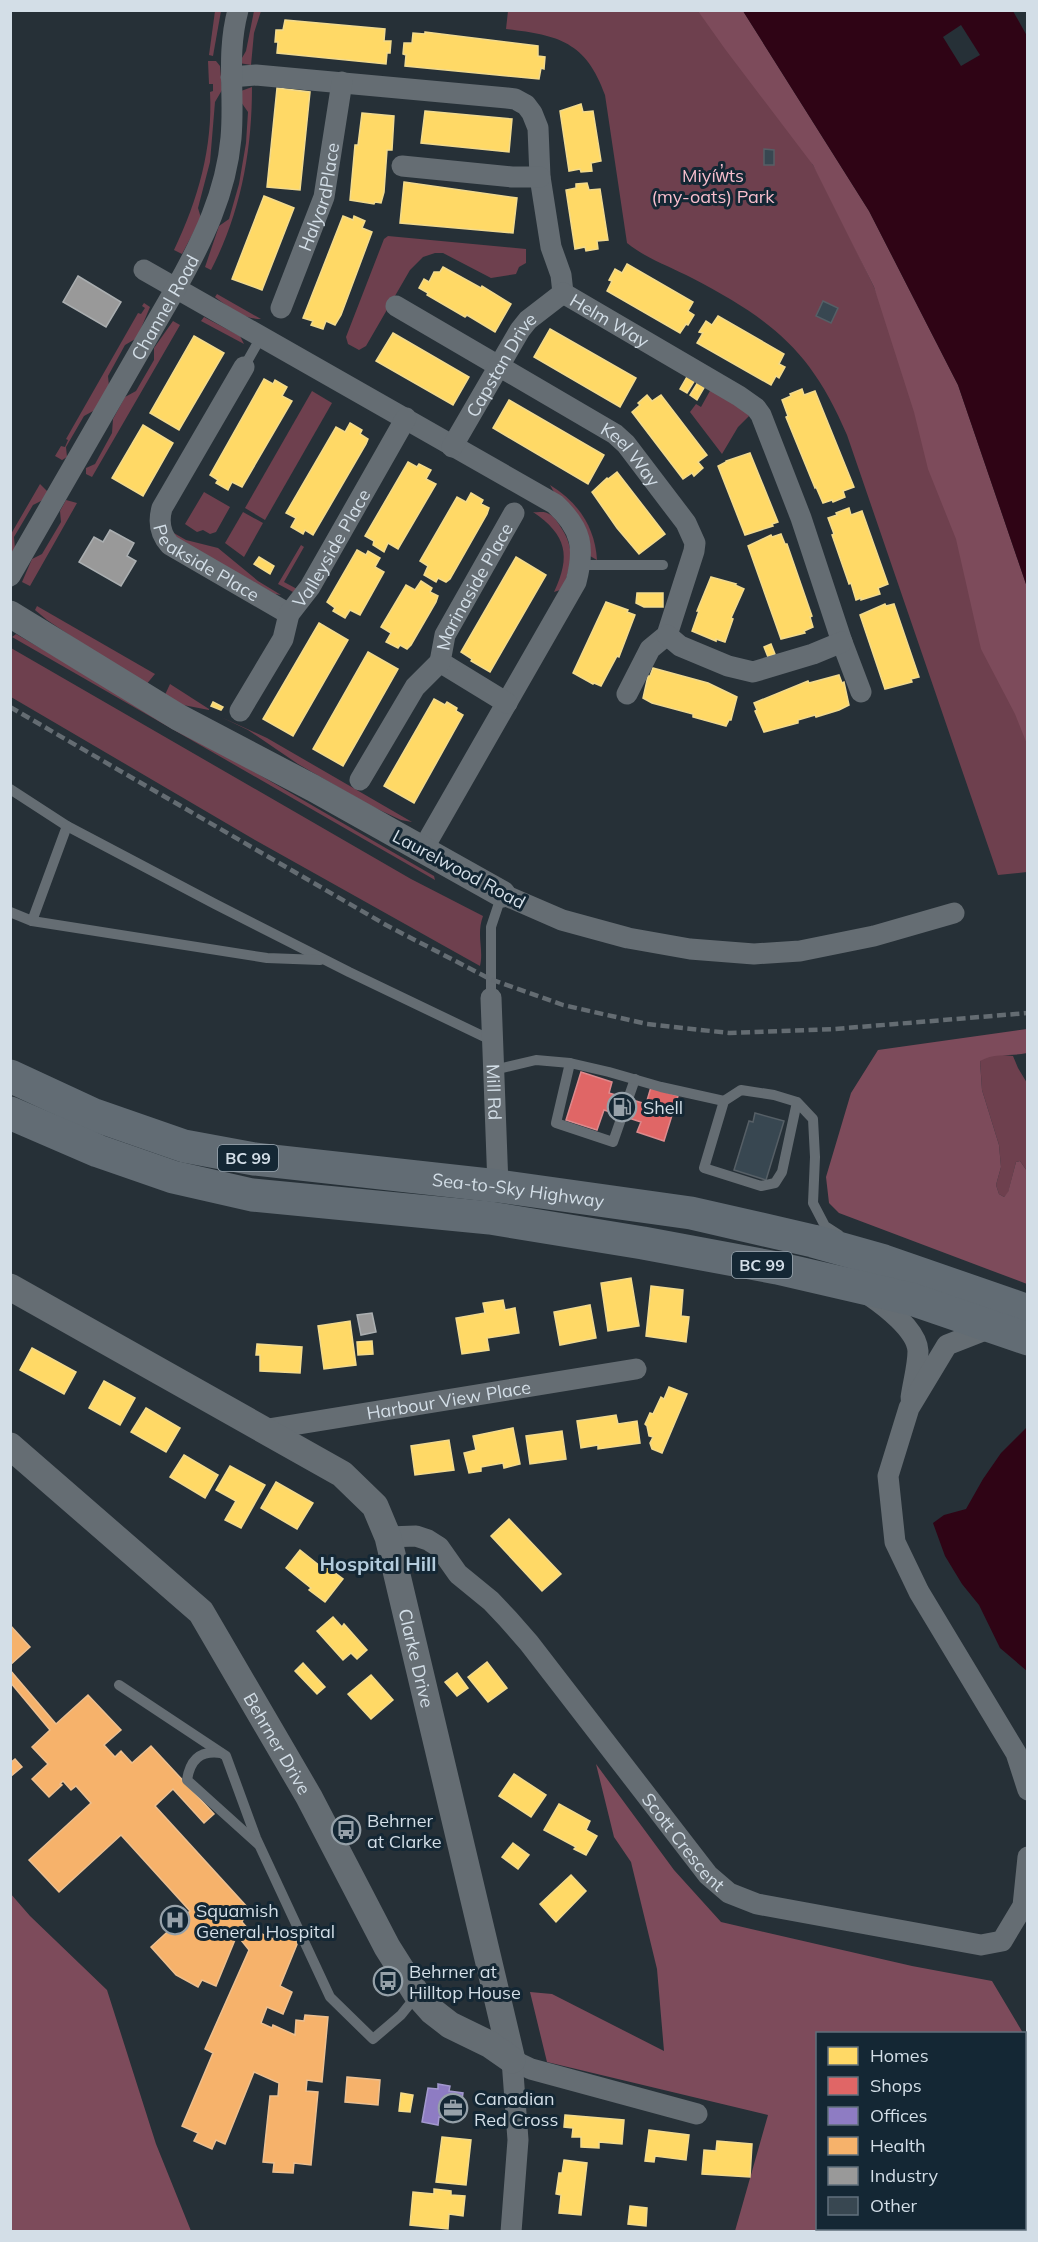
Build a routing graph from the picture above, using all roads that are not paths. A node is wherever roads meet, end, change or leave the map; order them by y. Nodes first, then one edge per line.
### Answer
1 (238, 10) edge
2 (231, 77) junction
3 (342, 82) junction
4 (402, 166) dead end
5 (540, 177) junction
6 (144, 270) dead end
7 (176, 288) junction
8 (563, 293) junction
9 (396, 306) dead end
10 (281, 308) dead end
11 (261, 337) junction
12 (499, 366) junction
13 (244, 367) joint
14 (406, 418) junction
15 (452, 447) junction
16 (514, 513) dead end
17 (581, 564) junction
18 (663, 565) dead end
19 (10, 576) edge
20 (10, 614) edge
21 (289, 615) junction
22 (667, 634) junction
23 (842, 642) junction
24 (440, 662) junction
25 (861, 692) dead end
26 (627, 694) dead end
27 (507, 703) junction
28 (240, 711) dead end
29 (360, 780) dead end
30 (10, 789) edge
31 (67, 826) junction
32 (423, 849) junction
33 (502, 894) junction
34 (10, 912) edge
35 (954, 913) dead end
36 (32, 921) junction
37 (324, 960) junction
38 (491, 998) joint
39 (493, 1041) junction
40 (570, 1063) junction
41 (494, 1070) junction
42 (10, 1076) edge
43 (635, 1079) junction
44 (724, 1101) junction
45 (797, 1102) junction
46 (10, 1113) edge
47 (124, 1160) junction
48 (498, 1186) junction
49 (884, 1261) junction
50 (853, 1284) junction
51 (10, 1287) edge
52 (1028, 1311) edge
53 (993, 1327) junction
54 (1028, 1339) edge
55 (636, 1369) dead end
56 (909, 1408) junction
57 (262, 1430) junction
58 (10, 1446) edge
59 (388, 1537) junction
60 (119, 1685) dead end
61 (221, 1753) junction
62 (1028, 1790) edge
63 (260, 1846) junction
64 (1028, 1857) edge
65 (417, 1995) junction
66 (512, 2060) junction
67 (697, 2114) dead end
68 (511, 2232) edge

1 - 2 street, Channel Road
2 - 3 street, Helm Way
2 - 7 street, Channel Road
3 - 5 street, Helm Way
3 - 10 street, HalyardPlace
4 - 5 street
5 - 8 street, Helm Way
6 - 7 street
7 - 11 street
7 - 19 street, Channel Road
8 - 12 street, Capstan Drive
8 - 23 street, Helm Way
9 - 12 street, Keel Way
11 - 13 lane
11 - 14 street
12 - 15 street, Capstan Drive
12 - 22 street, Keel Way
13 - 21 street, Peakside Place
14 - 15 street
14 - 21 street, Valleyside Place
15 - 17 street
16 - 24 street, Marinaside Place
17 - 18 lane
17 - 27 street
20 - 32 street, Laurelwood Road
21 - 28 street, Valleyside Place
22 - 23 street
22 - 26 street, Keel Way
23 - 25 street, Helm Way
24 - 27 street, Marinaside Place
24 - 29 street, Marinaside Place
27 - 32 street
30 - 31 lane
31 - 36 lane
31 - 37 lane
32 - 33 street, Laurelwood Road
33 - 35 street, Laurelwood Road
33 - 38 lane
34 - 36 lane
36 - 37 lane
37 - 39 lane
38 - 39 street, Mill Rd
39 - 41 street, Mill Rd
40 - 41 lane
40 - 43 lane
40 - 43 lane
41 - 48 street, Mill Rd
42 - 48 highway, Sea-to-Sky Highway / BC 99
43 - 44 lane
44 - 45 lane
44 - 45 lane
45 - 49 lane
46 - 47 highway, Sea-to-Sky Highway / BC 99
47 - 48 highway
47 - 50 highway, Sea-to-Sky Highway / BC 99
48 - 49 highway, Sea-to-Sky Highway / BC 99
48 - 50 highway
49 - 52 highway, Sea-to-Sky Highway / BC 99
50 - 53 highway, Sea-to-Sky Highway / BC 99
50 - 56 street
51 - 57 street, Clarke Drive
53 - 54 highway, Sea-to-Sky Highway / BC 99
53 - 56 street
55 - 57 street, Harbour View Place
56 - 62 street
57 - 59 street, Clarke Drive
58 - 65 street, Behrner Drive
59 - 64 street, Scott Crescent
59 - 66 street, Clarke Drive
60 - 61 lane
61 - 63 lane
61 - 63 lane
63 - 65 lane
65 - 66 street, Behrner Drive
66 - 67 street
66 - 68 street, Clarke Drive

